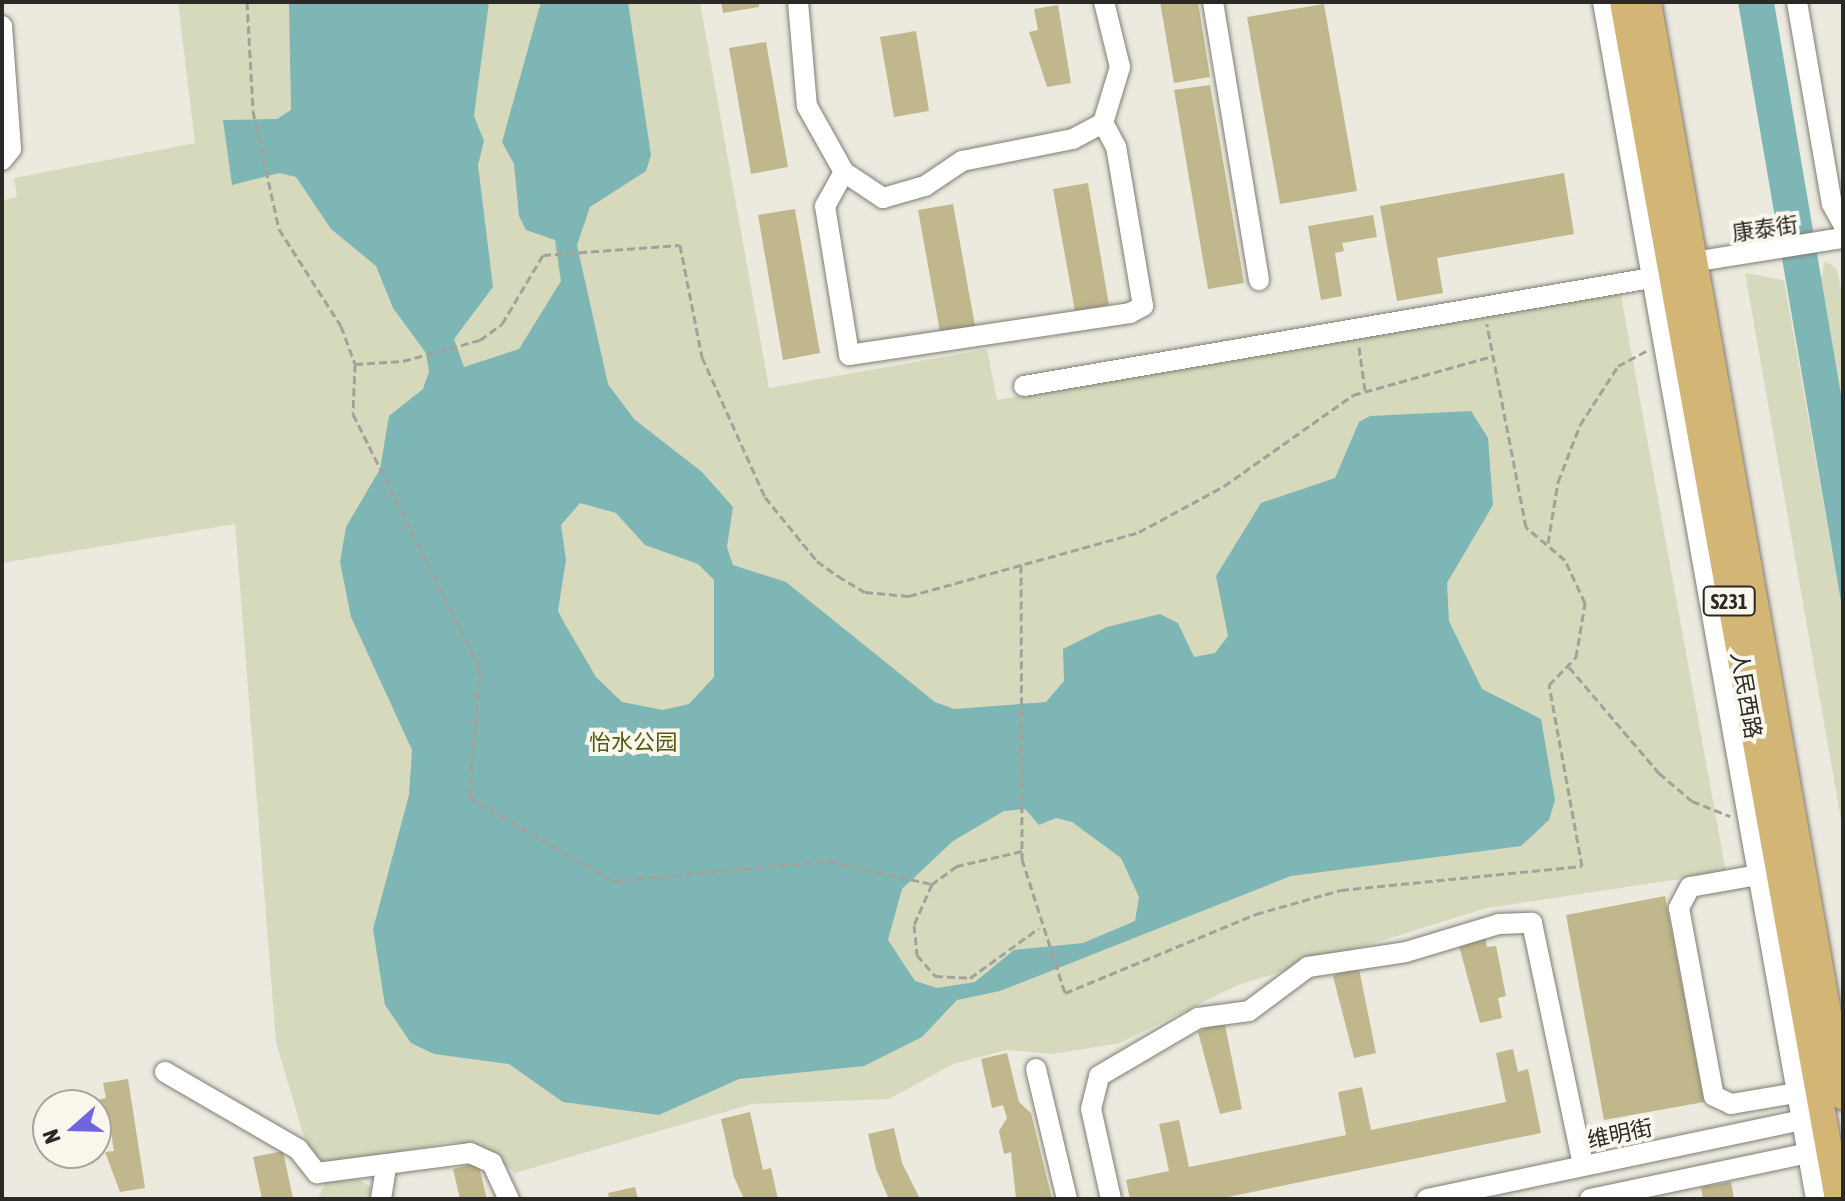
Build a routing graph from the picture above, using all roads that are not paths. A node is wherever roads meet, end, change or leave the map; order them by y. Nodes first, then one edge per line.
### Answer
1 (798, 2) edge
2 (1104, 2) edge
3 (1213, 2) edge
4 (1603, 2) edge
5 (1623, 2) edge
6 (1648, 2) edge
7 (1797, 2) edge
8 (2, 26) edge
9 (1103, 123) junction
10 (2, 160) edge
11 (844, 172) junction
12 (1843, 224) edge
13 (1843, 238) edge
14 (1693, 262) junction
15 (1651, 278) junction
16 (1259, 280) dead end
17 (1024, 386) dead end
18 (1758, 875) junction
19 (1036, 1069) dead end
20 (165, 1072) dead end
21 (1796, 1093) junction
22 (1843, 1097) edge
23 (1812, 1118) junction
24 (1818, 1151) junction
25 (1583, 1166) junction
26 (386, 1167) junction
27 (381, 1199) edge
28 (509, 1199) edge
29 (1067, 1199) edge
30 (1111, 1199) edge
31 (1427, 1199) edge
32 (1590, 1199) edge
33 (1816, 1199) edge
34 (1838, 1199) edge

1 - 11 street
2 - 9 street
3 - 16 street
4 - 15 street
5 - 23 main road, 人民西路 / S231
6 - 14 main road, 人民西路 / S231
7 - 12 street
8 - 10 street
9 - 11 street
9 - 11 street
13 - 14 street, 康泰街
14 - 22 main road, 人民西路 / S231
15 - 17 street
15 - 18 street
18 - 21 street
18 - 21 street
19 - 29 street
20 - 26 street
21 - 23 street
23 - 24 main road, 人民西路 / S231
23 - 25 street, 维明街
24 - 32 street
24 - 33 street
24 - 34 main road, 人民西路 / S231
25 - 30 street
25 - 31 street, 维明街
26 - 27 street
26 - 28 street

